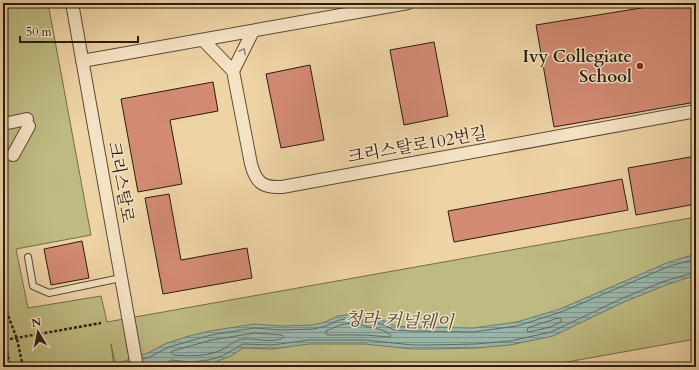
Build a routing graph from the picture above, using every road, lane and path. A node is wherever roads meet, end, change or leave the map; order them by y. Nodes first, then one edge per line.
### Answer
1 (72, 3) edge
2 (408, 3) edge
3 (253, 31) junction
4 (203, 40) junction
5 (82, 61) junction
6 (233, 71) junction
7 (696, 111) edge
8 (3, 124) edge
9 (13, 155) dead end
10 (28, 257) dead end
11 (121, 278) junction
12 (3, 302) edge
13 (101, 323) dead end
14 (3, 332) edge
15 (18, 339) junction
16 (5, 340) junction
17 (10, 367) edge
18 (23, 367) edge
19 (137, 367) edge

1 - 5 street, 크리스탈로
2 - 3 street
3 - 4 street
6 -> 3 street
4 - 5 street
4 - 6 street
5 - 11 street, 크리스탈로
6 - 7 street, 크리스탈로102번길
8 - 9 street
10 - 11 lane
11 - 19 street, 크리스탈로
12 - 15 path
13 - 15 path
14 - 16 path
15 - 16 path
15 - 18 path
16 - 17 path

